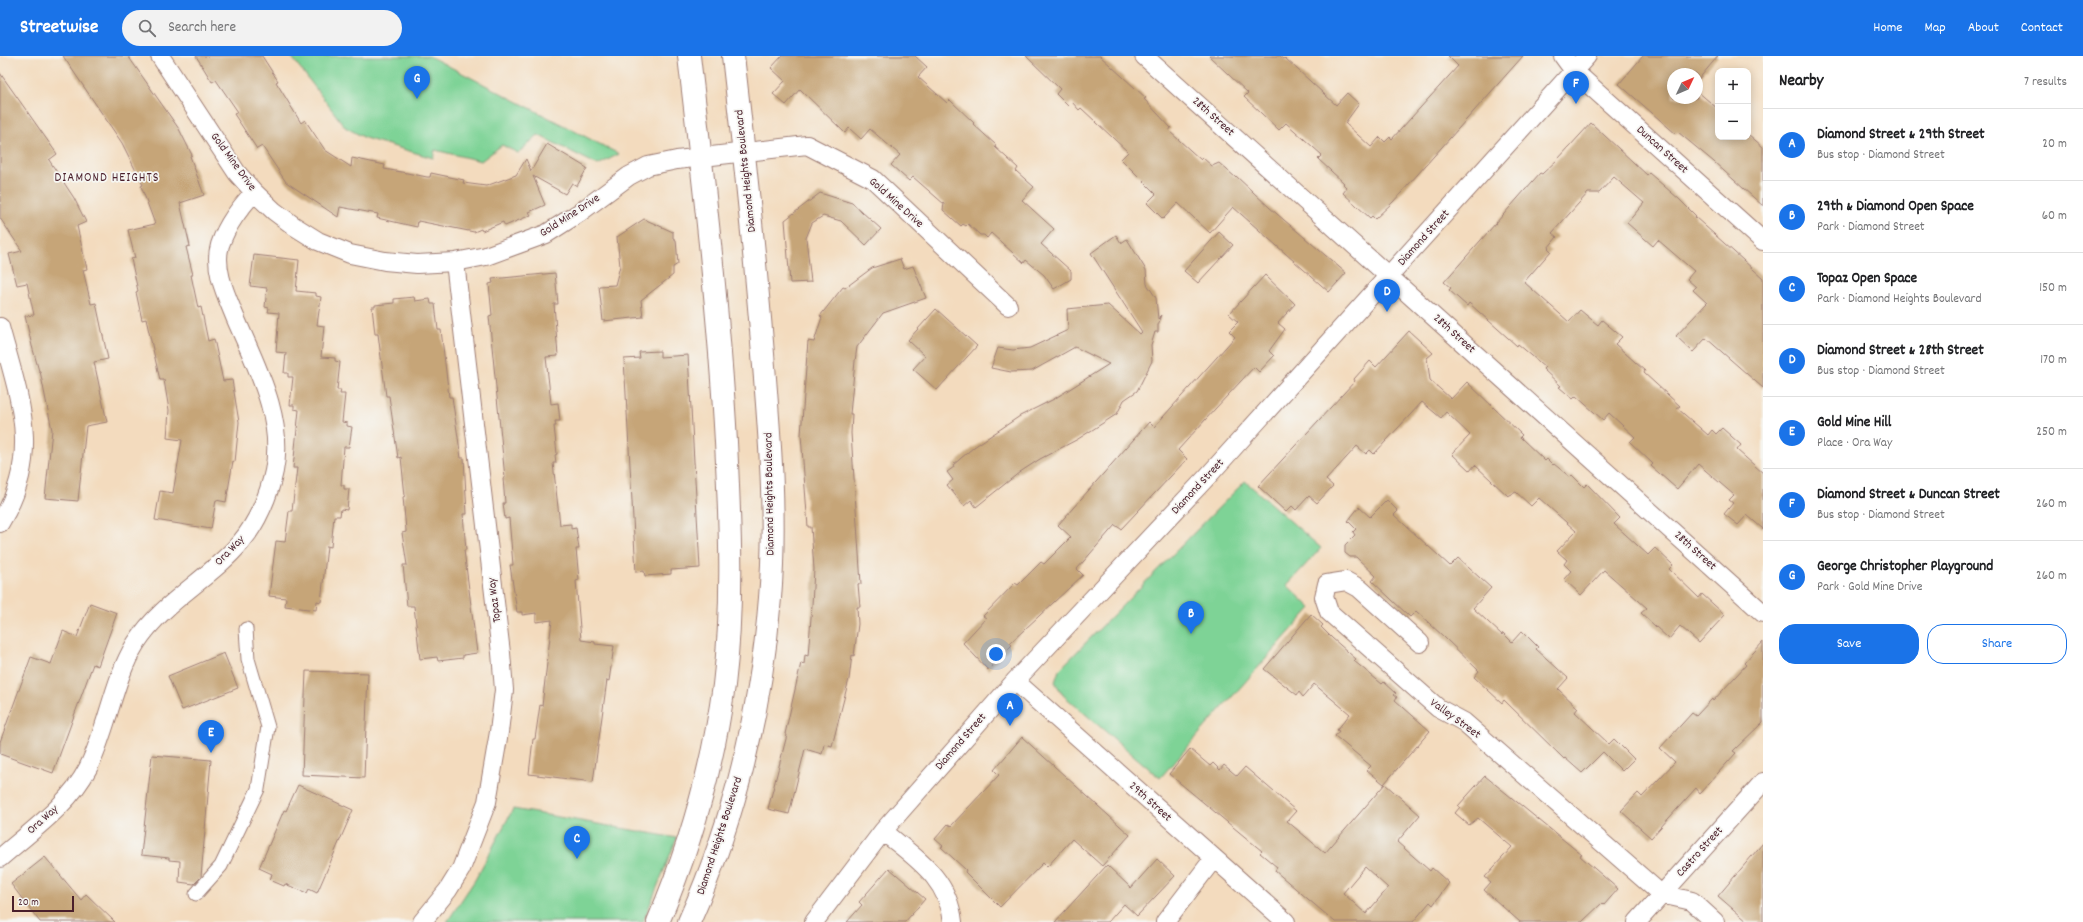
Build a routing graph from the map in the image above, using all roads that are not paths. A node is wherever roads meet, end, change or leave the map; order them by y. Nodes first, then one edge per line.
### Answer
1 (160, 56) edge
2 (689, 56) edge
3 (733, 56) edge
4 (1144, 56) edge
5 (1563, 56) edge
6 (1587, 56) edge
7 (1574, 71) junction
8 (744, 152) junction
9 (701, 158) junction
10 (254, 192) junction
11 (1763, 242) edge
12 (455, 262) junction
13 (1390, 276) junction
14 (1008, 306) dead end
15 (0, 326) edge
16 (0, 523) edge
17 (1763, 613) edge
18 (246, 629) dead end
19 (1420, 643) dead end
20 (1015, 681) junction
21 (1763, 782) edge
22 (883, 831) junction
23 (0, 858) edge
24 (1214, 858) junction
25 (196, 894) dead end
26 (1661, 894) junction
27 (422, 922) edge
28 (658, 922) edge
29 (689, 922) edge
30 (814, 922) edge
31 (953, 922) edge
32 (1165, 922) edge
33 (1286, 922) edge
34 (1637, 922) edge
35 (1715, 922) edge

1 - 10 street, Gold Mine Drive
2 - 9 main road
3 - 8 main road, Diamond Heights Boulevard
4 - 13 street, 28th Street
5 - 7 street, Duncan Street
6 - 7 street, Diamond Street
7 - 11 street, Duncan Street
7 - 13 street, Diamond Street
8 - 9 street, Gold Mine Drive
8 - 14 street, Gold Mine Drive
8 - 29 main road, Diamond Heights Boulevard
9 - 12 street, Gold Mine Drive
9 - 28 main road
10 - 12 street, Gold Mine Drive
10 - 23 street, Ora Way
12 - 27 street, Topaz Way
13 - 17 street, 28th Street
13 - 20 street, Diamond Street
15 - 16 street
18 - 25 street
19 - 26 street, Valley Street
20 - 22 street, Diamond Street
20 - 24 street, 29th Street
21 - 26 street, Castro Street
22 - 30 street, Diamond Street
22 - 31 street
24 - 32 street
24 - 33 street, 29th Street
26 - 34 street, Castro Street
26 - 35 street, Valley Street

